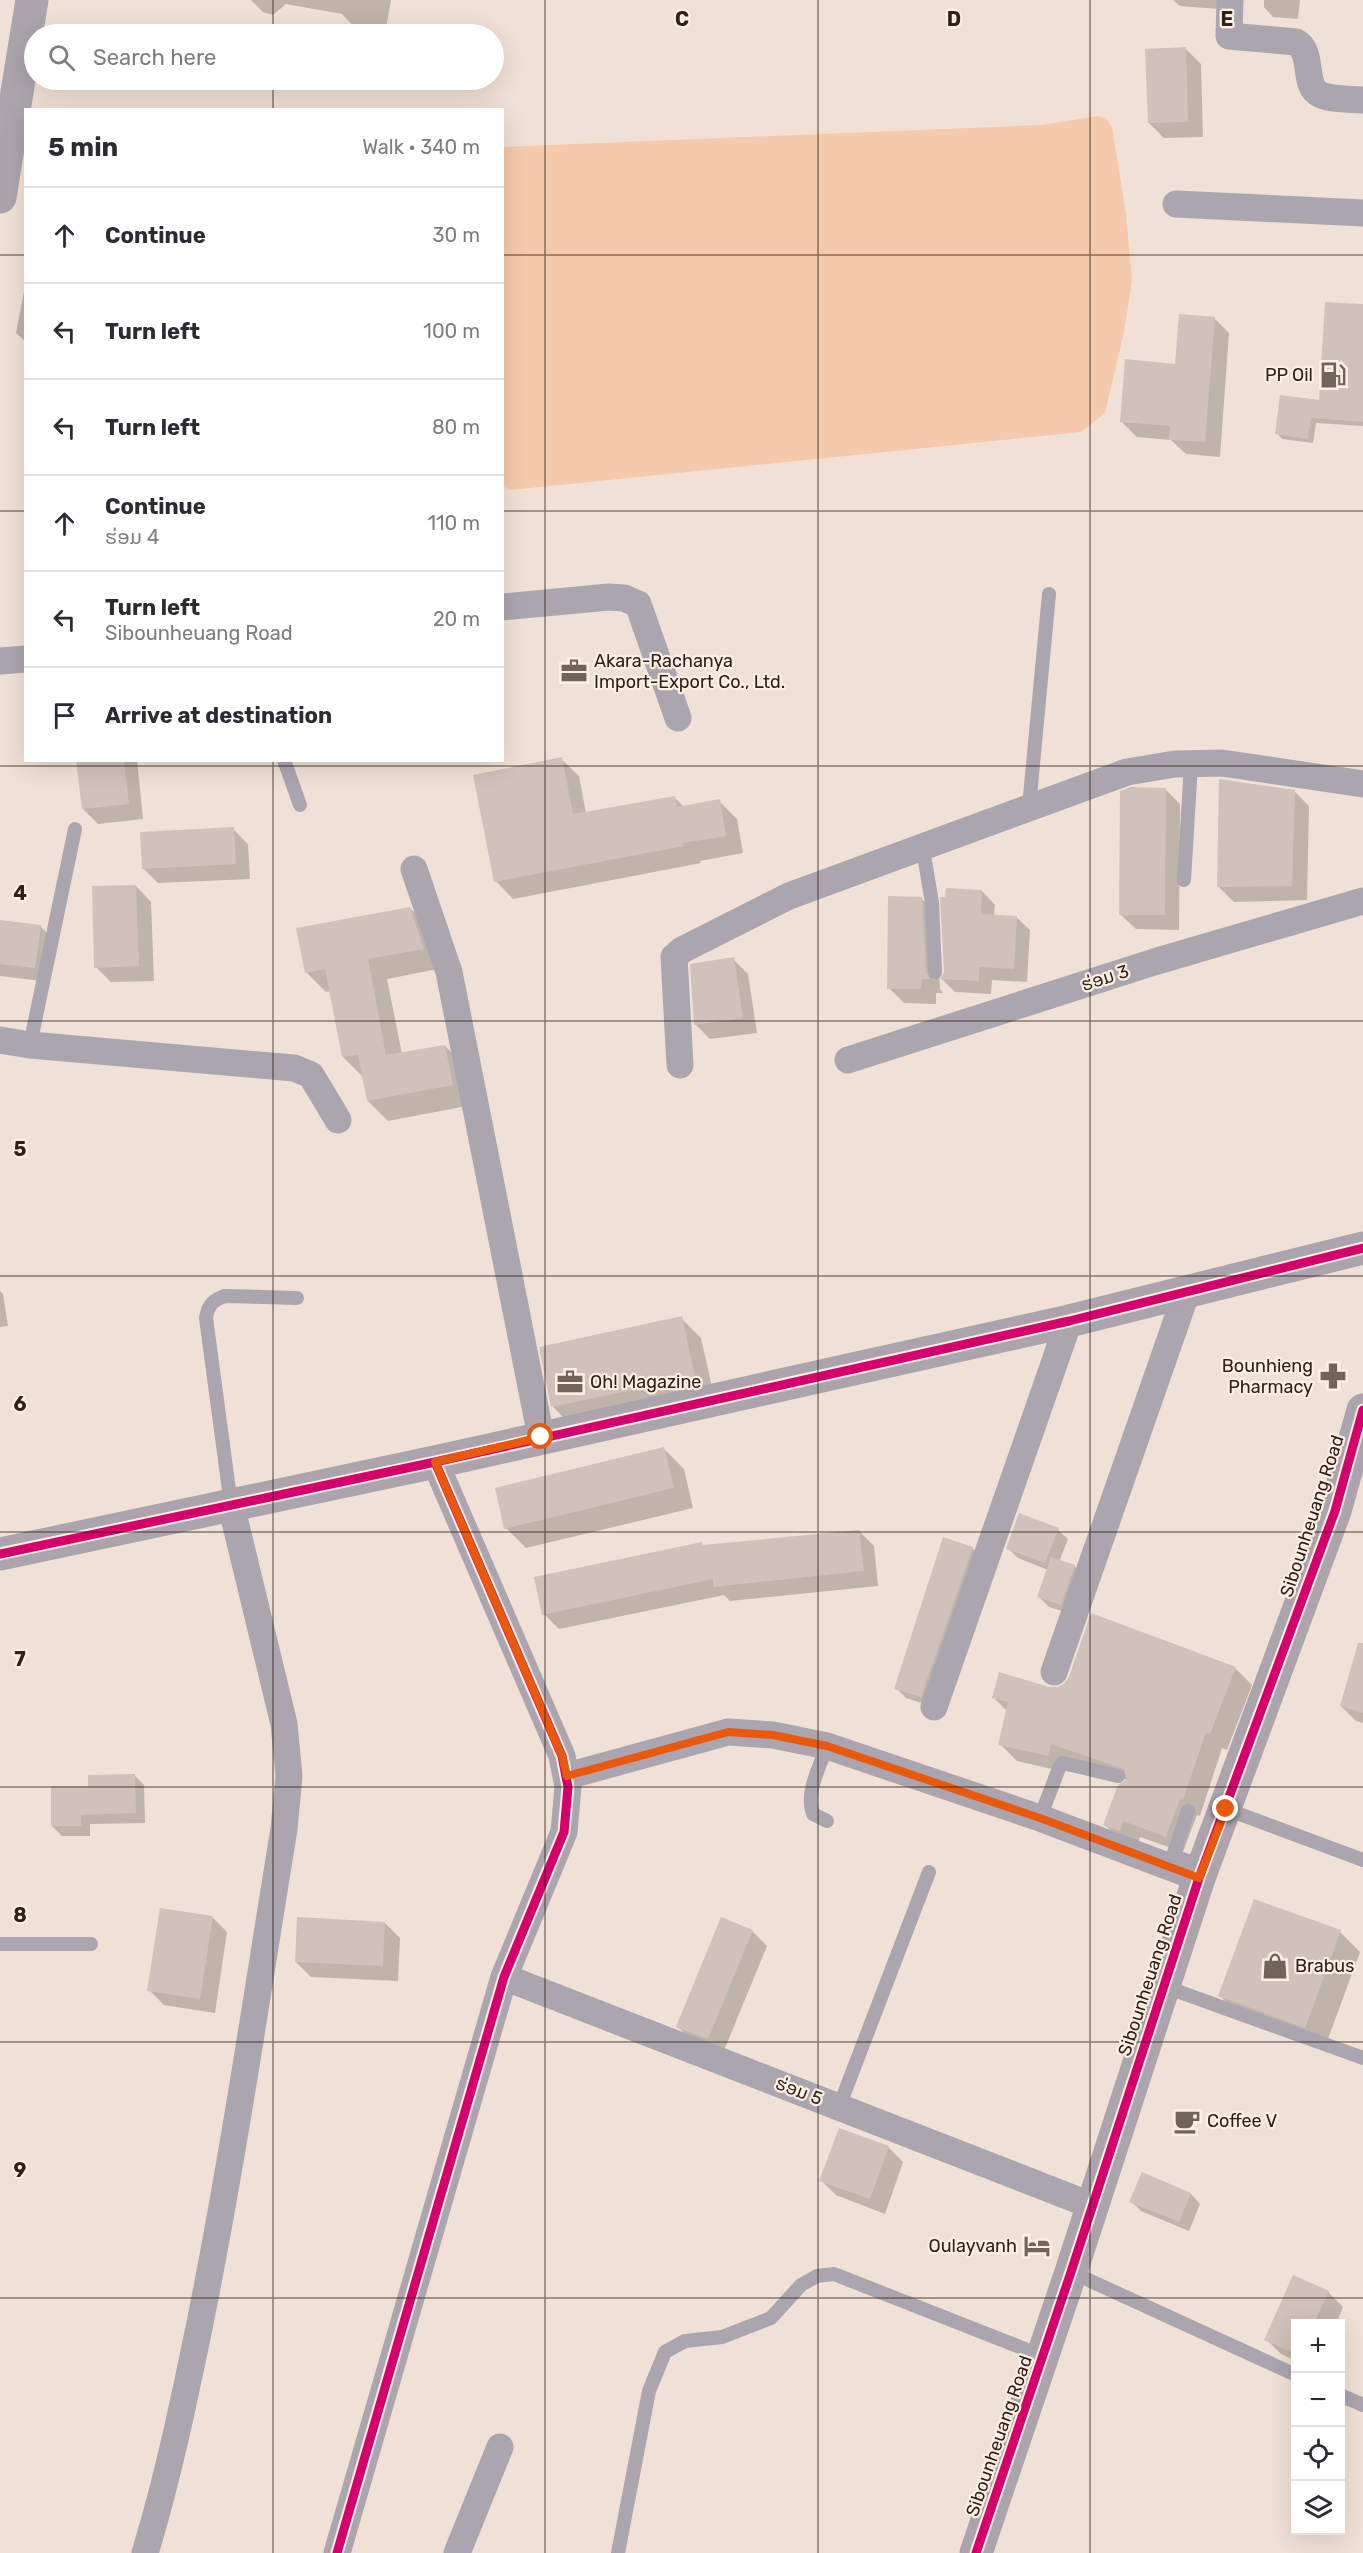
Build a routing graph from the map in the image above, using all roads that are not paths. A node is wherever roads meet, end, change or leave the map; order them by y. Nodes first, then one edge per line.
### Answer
1 (32, 0) edge
2 (1230, 0) edge
3 (28, 24) edge
4 (24, 49) edge
5 (1363, 100) edge
6 (0, 197) edge
7 (1176, 204) dead end
8 (1363, 213) edge
9 (1049, 594) dead end
10 (504, 607) edge
11 (24, 658) edge
12 (0, 662) edge
13 (678, 718) dead end
14 (285, 762) edge
15 (1191, 764) junction
16 (1363, 784) edge
17 (300, 806) dead end
18 (1029, 807) junction
19 (75, 829) dead end
20 (923, 849) junction
21 (414, 869) dead end
22 (1184, 880) dead end
23 (1363, 902) edge
24 (935, 972) dead end
25 (0, 1040) edge
26 (30, 1045) junction
27 (848, 1060) dead end
28 (680, 1065) dead end
29 (338, 1120) dead end
30 (1363, 1248) edge
31 (1186, 1294) junction
32 (297, 1298) dead end
33 (1069, 1322) junction
34 (1363, 1410) edge
35 (541, 1437) junction
36 (435, 1462) junction
37 (231, 1505) junction
38 (0, 1554) edge
39 (1054, 1672) dead end
40 (934, 1707) dead end
41 (827, 1746) junction
42 (567, 1776) junction
43 (1118, 1776) dead end
44 (1226, 1809) junction
45 (1188, 1812) dead end
46 (1040, 1818) junction
47 (827, 1821) dead end
48 (1363, 1860) edge
49 (929, 1872) dead end
50 (1202, 1872) junction
51 (0, 1944) edge
52 (91, 1944) dead end
53 (504, 1977) junction
54 (1163, 1986) junction
55 (1363, 2058) edge
56 (839, 2107) junction
57 (1093, 2206) junction
58 (1071, 2272) junction
59 (1043, 2356) junction
60 (1294, 2373) edge
61 (1345, 2397) edge
62 (1363, 2405) edge
63 (500, 2447) dead end
64 (145, 2553) edge
65 (337, 2553) edge
66 (457, 2553) edge
67 (618, 2553) edge
68 (976, 2553) edge

1 - 3 street
2 - 5 street
4 - 6 street
7 - 8 street
9 - 18 lane
10 - 13 street
11 - 12 street
14 - 17 lane
15 - 16 street
15 - 18 street
15 - 22 lane
18 - 20 street
19 - 26 lane
20 - 24 lane
20 - 28 street
21 - 35 street
23 - 27 street, ຮ່ອມ 3
25 - 26 street
26 - 29 street
30 - 31 street
31 - 33 street
31 - 39 street
32 - 37 lane
33 - 35 street
33 - 40 street
34 - 44 street, Sibounheuang Road
35 - 36 street
36 - 37 street
36 - 42 street
37 - 38 street
37 - 64 street
41 - 42 street
41 - 46 street
41 - 47 lane
42 - 53 street
43 - 46 lane
44 - 48 lane
44 - 50 street, Sibounheuang Road
45 - 50 lane
46 - 50 street
49 - 56 lane
50 - 54 street, Sibounheuang Road
51 - 52 lane
53 - 56 street, ຮ່ອມ 5
53 - 65 street
54 - 55 lane
54 - 57 street, Sibounheuang Road
56 - 57 street, ຮ່ອມ 5
57 - 58 street, Sibounheuang Road
58 - 59 street, Sibounheuang Road
58 - 60 lane
59 - 67 lane
59 - 68 street, Sibounheuang Road
61 - 62 lane
63 - 66 street

